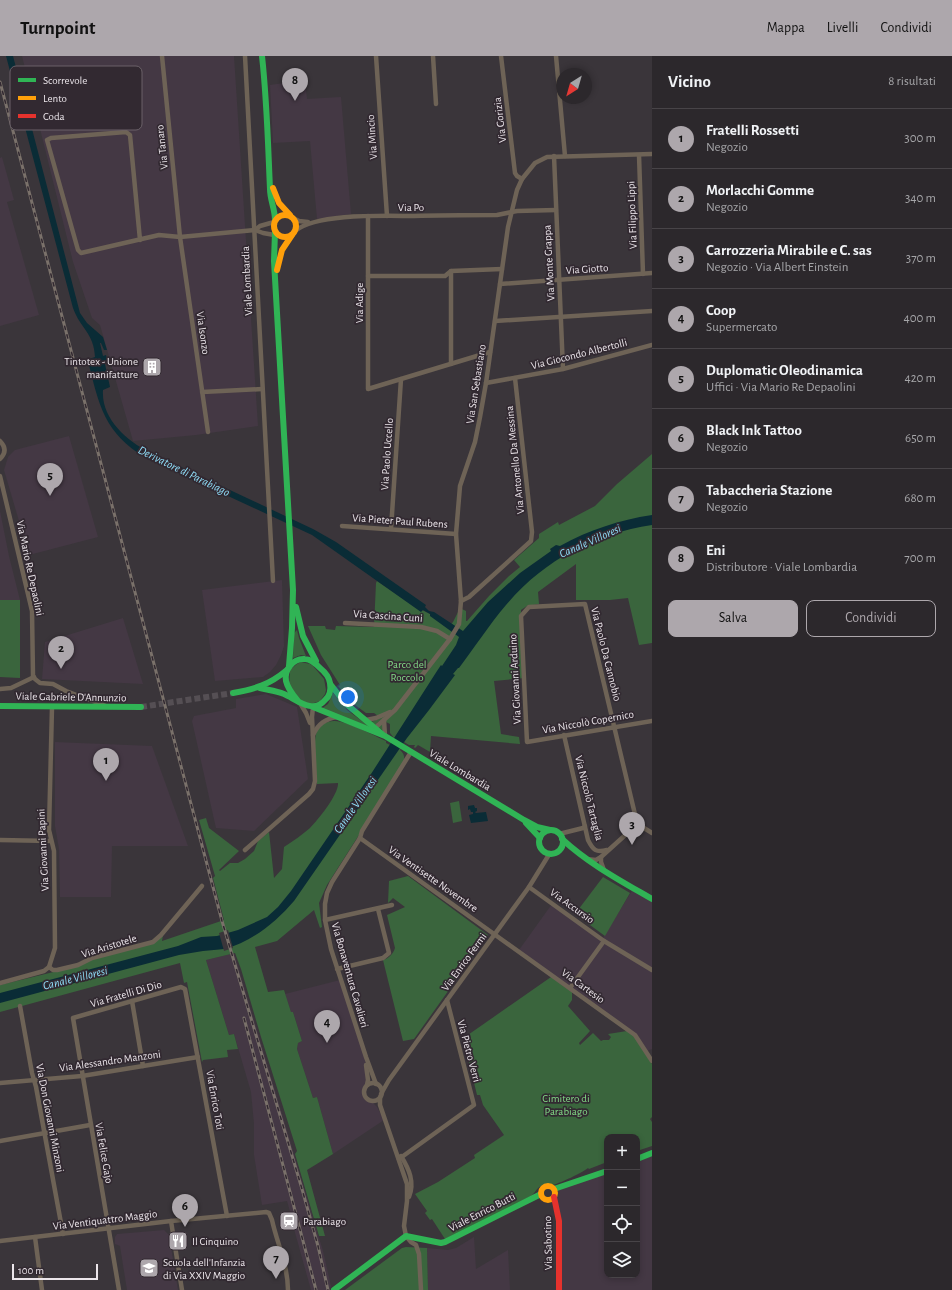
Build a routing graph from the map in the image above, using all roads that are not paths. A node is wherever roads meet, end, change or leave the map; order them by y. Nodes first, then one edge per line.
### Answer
1 (162, 56) edge
2 (245, 56) edge
3 (262, 56) edge
4 (266, 56) edge
5 (376, 56) edge
6 (433, 56) edge
7 (501, 56) edge
8 (556, 56) edge
9 (266, 91) junction
10 (436, 104) dead end
11 (652, 154) edge
12 (639, 155) junction
13 (554, 156) junction
14 (565, 156) junction
15 (271, 178) junction
16 (522, 179) junction
17 (556, 210) junction
18 (511, 212) junction
19 (291, 216) junction
20 (368, 216) junction
21 (387, 216) junction
22 (274, 221) junction
23 (312, 222) junction
24 (255, 230) junction
25 (294, 232) junction
26 (277, 234) junction
27 (180, 237) junction
28 (140, 240) junction
29 (502, 269) junction
30 (451, 271) junction
31 (652, 273) edge
32 (642, 274) junction
33 (368, 276) junction
34 (276, 280) junction
35 (559, 280) junction
36 (500, 284) junction
37 (652, 311) edge
38 (561, 317) junction
39 (495, 321) junction
40 (652, 345) edge
41 (490, 352) junction
42 (451, 364) junction
43 (563, 369) junction
44 (515, 378) junction
45 (401, 379) junction
46 (486, 383) junction
47 (262, 388) junction
48 (202, 392) junction
49 (208, 432) dead end
50 (0, 441) edge
51 (0, 459) edge
52 (0, 476) edge
53 (342, 526) dead end
54 (391, 529) junction
55 (456, 534) junction
56 (273, 581) dead end
57 (293, 597) junction
58 (461, 601) junction
59 (521, 616) joint
60 (345, 623) dead end
61 (450, 639) junction
62 (318, 664) junction
63 (288, 667) junction
64 (34, 677) junction
65 (331, 685) junction
66 (260, 688) junction
67 (0, 689) edge
68 (233, 693) tunnel mouth
69 (299, 702) junction
70 (0, 706) edge
71 (52, 707) junction
72 (110, 707) junction
73 (313, 707) junction
74 (141, 708) tunnel mouth
75 (395, 710) junction
76 (337, 717) junction
77 (366, 720) junction
78 (384, 720) junction
79 (652, 720) edge
80 (376, 727) junction
81 (614, 727) junction
82 (367, 730) junction
83 (564, 735) junction
84 (312, 738) junction
85 (388, 738) junction
86 (527, 742) joint
87 (411, 752) junction
88 (524, 820) junction
89 (585, 826) junction
90 (638, 827) junction
91 (550, 830) junction
92 (652, 833) edge
93 (561, 837) junction
94 (360, 838) junction
95 (540, 838) junction
96 (0, 840) edge
97 (51, 840) junction
98 (609, 849) junction
99 (245, 850) dead end
100 (560, 850) junction
101 (574, 851) junction
102 (550, 854) junction
103 (601, 857) junction
104 (586, 859) junction
105 (604, 870) junction
106 (202, 886) dead end
107 (530, 887) junction
108 (652, 899) edge
109 (392, 905) dead end
110 (378, 909) junction
111 (325, 920) junction
112 (495, 935) junction
113 (604, 941) junction
114 (49, 967) junction
115 (337, 968) junction
116 (652, 970) edge
117 (0, 983) edge
118 (183, 988) joint
119 (570, 988) junction
120 (447, 1000) junction
121 (132, 1001) junction
122 (20, 1006) dead end
123 (73, 1018) joint
124 (652, 1050) edge
125 (647, 1053) junction
126 (198, 1057) junction
127 (366, 1057) junction
128 (652, 1060) edge
129 (143, 1066) junction
130 (82, 1076) junction
131 (34, 1080) junction
132 (389, 1080) junction
133 (0, 1083) edge
134 (377, 1084) junction
135 (366, 1086) junction
136 (381, 1096) junction
137 (371, 1101) junction
138 (385, 1118) junction
139 (90, 1125) junction
140 (45, 1133) junction
141 (0, 1141) edge
142 (652, 1154) edge
143 (400, 1158) junction
144 (640, 1158) edge
145 (604, 1172) edge
146 (554, 1189) junction
147 (541, 1194) junction
148 (554, 1197) junction
149 (227, 1216) junction
150 (170, 1221) junction
151 (108, 1228) junction
152 (63, 1234) junction
153 (406, 1236) junction
154 (35, 1237) junction
155 (0, 1241) edge
156 (42, 1290) edge
157 (119, 1290) edge
158 (182, 1290) edge
159 (288, 1290) edge
160 (334, 1290) edge
161 (422, 1290) edge
162 (559, 1290) edge

1 - 27 street, Via Tanaro
2 - 24 street, Viale Lombardia
3 - 9 main road, Viale Lombardia
4 - 9 main road, Viale Lombardia
5 - 21 street, Via Mincio
6 - 10 street
7 - 16 street, Via Gorizia
8 - 14 street
9 - 15 main road, Viale Lombardia
11 - 12 street, Via San Sebastiano
12 - 14 street, Via San Sebastiano
12 - 32 street, Via Filippo Lippi
13 - 14 street, Via San Sebastiano
13 - 16 street, Via San Sebastiano
13 - 17 street, Via Monte Grappa
15 - 19 main road, Viale Lombardia
15 - 22 main road, Viale Lombardia
16 - 18 street, Via San Sebastiano
17 - 18 street, Via Po
17 - 35 street, Via Monte Grappa
18 - 21 street, Via Po
18 - 29 street, Via San Sebastiano
19 - 22 main road
19 - 23 street, Via Po
19 - 25 main road
20 - 21 street, Via Po
20 - 23 street, Via Po
20 - 33 street, Via Adige
22 - 24 street
22 - 26 main road, Viale Lombardia
23 - 25 street, Via Po
24 - 26 street
24 - 27 street
24 - 47 street, Viale Lombardia
25 - 26 main road
25 - 34 main road, Viale Lombardia
26 - 34 main road, Viale Lombardia
27 - 28 street
27 - 48 street, Via Isonzo
28 - 28 street
29 - 30 street
29 - 36 street, Via San Sebastiano
30 - 33 street
30 - 42 street
31 - 32 street, Via Giotto
32 - 35 street, Via Giotto
33 - 45 street, Via Adige
34 - 57 main road, Viale Lombardia
35 - 36 street, Via Giotto
35 - 38 street, Via Monte Grappa
36 - 39 street, Via San Sebastiano
37 - 38 street
38 - 39 street
38 - 43 street, Via Monte Grappa
39 - 41 street, Via San Sebastiano
40 - 43 street, Via Giocondo Albertolli
41 - 42 street
41 - 46 street, Via San Sebastiano
42 - 45 street
43 - 44 street, Via Giocondo Albertolli
44 - 46 street, Via Giocondo Albertolli
44 - 58 street, Via Antonello Da Messina
45 - 54 street, Via Paolo Uccello
46 - 55 street, Via San Sebastiano
47 - 48 street
47 - 56 street, Viale Lombardia
48 - 49 street, Via Isonzo
50 - 51 street
52 - 64 street, Via Mario Re Depaolini
53 - 54 street, Via Pieter Paul Rubens
54 - 55 street, Via Pieter Paul Rubens
55 - 58 street, Via San Sebastiano
57 - 62 main road, Viale Lombardia
57 - 63 main road, Viale Lombardia
58 - 61 street, Via San Sebastiano
59 - 81 street, Via Paolo Da Cannobio
59 - 86 street, Via Giovanni Arduino
60 - 61 street, Via Cascina Cuni
61 - 75 street, Via San Sebastiano
62 - 63 main road
62 - 65 main road, Viale Lombardia
63 - 66 main road
63 - 69 main road, Viale Lombardia
64 - 67 street
64 - 72 street
65 - 73 main road
65 - 77 main road, Viale Lombardia
66 - 68 main road
66 - 69 main road
69 - 73 main road, Viale Lombardia
69 - 84 street
70 - 71 main road, Viale Gabriele D'Annunzio
71 - 72 main road, Viale Gabriele D'Annunzio
71 - 97 street, Via Giovanni Papini
72 - 74 main road, Viale Gabriele D'Annunzio
73 - 76 main road, Viale Lombardia
73 - 84 street
75 - 77 street, Via San Sebastiano
75 - 78 street, Via San Sebastiano
76 - 82 main road, Viale Lombardia
76 - 84 street
77 - 80 main road, Viale Lombardia
78 - 80 street, Via San Sebastiano
78 - 85 street
79 - 81 street, Via Niccolò Copernico
80 - 82 street, Via San Sebastiano
80 - 85 main road, Viale Lombardia
81 - 83 street, Via Niccolò Copernico
81 - 90 street
82 - 85 main road, Viale Lombardia
83 - 86 street, Via Niccolò Copernico
83 - 89 street, Via Niccolò Tartaglia
84 - 99 street
85 - 87 main road, Viale Lombardia
87 - 88 main road, Viale Lombardia
87 - 94 street, Via Bonaventura Cavalieri
88 - 91 main road, Viale Lombardia
88 - 95 main road, Viale Lombardia
89 - 93 street
89 - 98 street, Via Niccolò Tartaglia
90 - 92 street
90 - 98 street
91 - 93 main road, Viale Lombardia
91 - 95 main road
93 - 100 main road
93 - 101 main road, Viale Lombardia
94 - 111 street, Via Bonaventura Cavalieri
94 - 112 street, Via Ventisette Novembre
95 - 102 main road, Viale Lombardia
96 - 97 street
97 - 114 street, Via Giovanni Papini
98 - 103 street
100 - 101 main road, Viale Lombardia
100 - 102 main road, Viale Lombardia
101 - 104 main road, Viale Lombardia
102 - 107 street, Via Enrico Fermi
103 - 104 street
103 - 105 street
104 - 105 main road, Viale Lombardia
105 - 108 main road, Viale Lombardia
106 - 114 street, Via Aristotele
107 - 112 street, Via Enrico Fermi
107 - 113 street, Via Accursio
109 - 110 street
110 - 111 street
110 - 115 street
111 - 115 street, Via Bonaventura Cavalieri
112 - 119 street, Via Cartesio
112 - 120 street, Via Enrico Fermi
113 - 116 street, Via Accursio
113 - 119 street
114 - 117 street, Via Aristotele
115 - 127 street, Via Bonaventura Cavalieri
118 - 121 street, Via Fratelli Di Dio
118 - 126 street, Via Enrico Toti
119 - 125 street, Via Cartesio
120 - 132 street, Via Enrico Fermi
120 - 143 street, Via Pietro Verri
121 - 123 street, Via Fratelli Di Dio
121 - 129 street
122 - 131 street, Via Don Giovanni Minzoni
123 - 130 street, Via Felice Gajo
124 - 125 street
125 - 128 street, Via Cartesio
126 - 129 street, Via Alessandro Manzoni
126 - 149 street, Via Enrico Toti
127 - 134 street, Via Bonaventura Cavalieri
127 - 135 street, Via Bonaventura Cavalieri
129 - 130 street, Via Alessandro Manzoni
130 - 131 street, Via Alessandro Manzoni
130 - 139 street, Via Felice Gajo
131 - 133 street, Via Alessandro Manzoni
131 - 140 street, Via Don Giovanni Minzoni
132 - 134 street
132 - 136 street, Via Enrico Fermi
134 - 135 street
134 - 136 street, Via Bonaventura Cavalieri
135 - 137 street, Via Bonaventura Cavalieri
136 - 137 street
136 - 138 street, Via Bonaventura Cavalieri
137 - 138 street, Via Bonaventura Cavalieri
138 - 143 street, Via Bonaventura Cavalieri
139 - 140 street
139 - 151 street, Via Felice Gajo
140 - 141 street
140 - 152 street, Via Don Giovanni Minzoni
142 - 144 main road
143 - 153 street, Via Bonaventura Cavalieri
145 - 146 main road
146 - 147 main road
146 - 148 main road
147 - 148 main road
147 - 153 main road, Viale Enrico Butti
148 - 162 main road, Via Sabotino
149 - 150 street, Via Ventiquattro Maggio
149 - 159 street, Via Ventiquattro Maggio
150 - 151 street, Via Ventiquattro Maggio
150 - 158 street
151 - 152 street, Via Ventiquattro Maggio
151 - 157 street, Via Felice Gajo
152 - 154 street, Via Ventiquattro Maggio
153 - 160 main road
153 - 161 street
154 - 155 street, Via Ventiquattro Maggio
154 - 156 street

